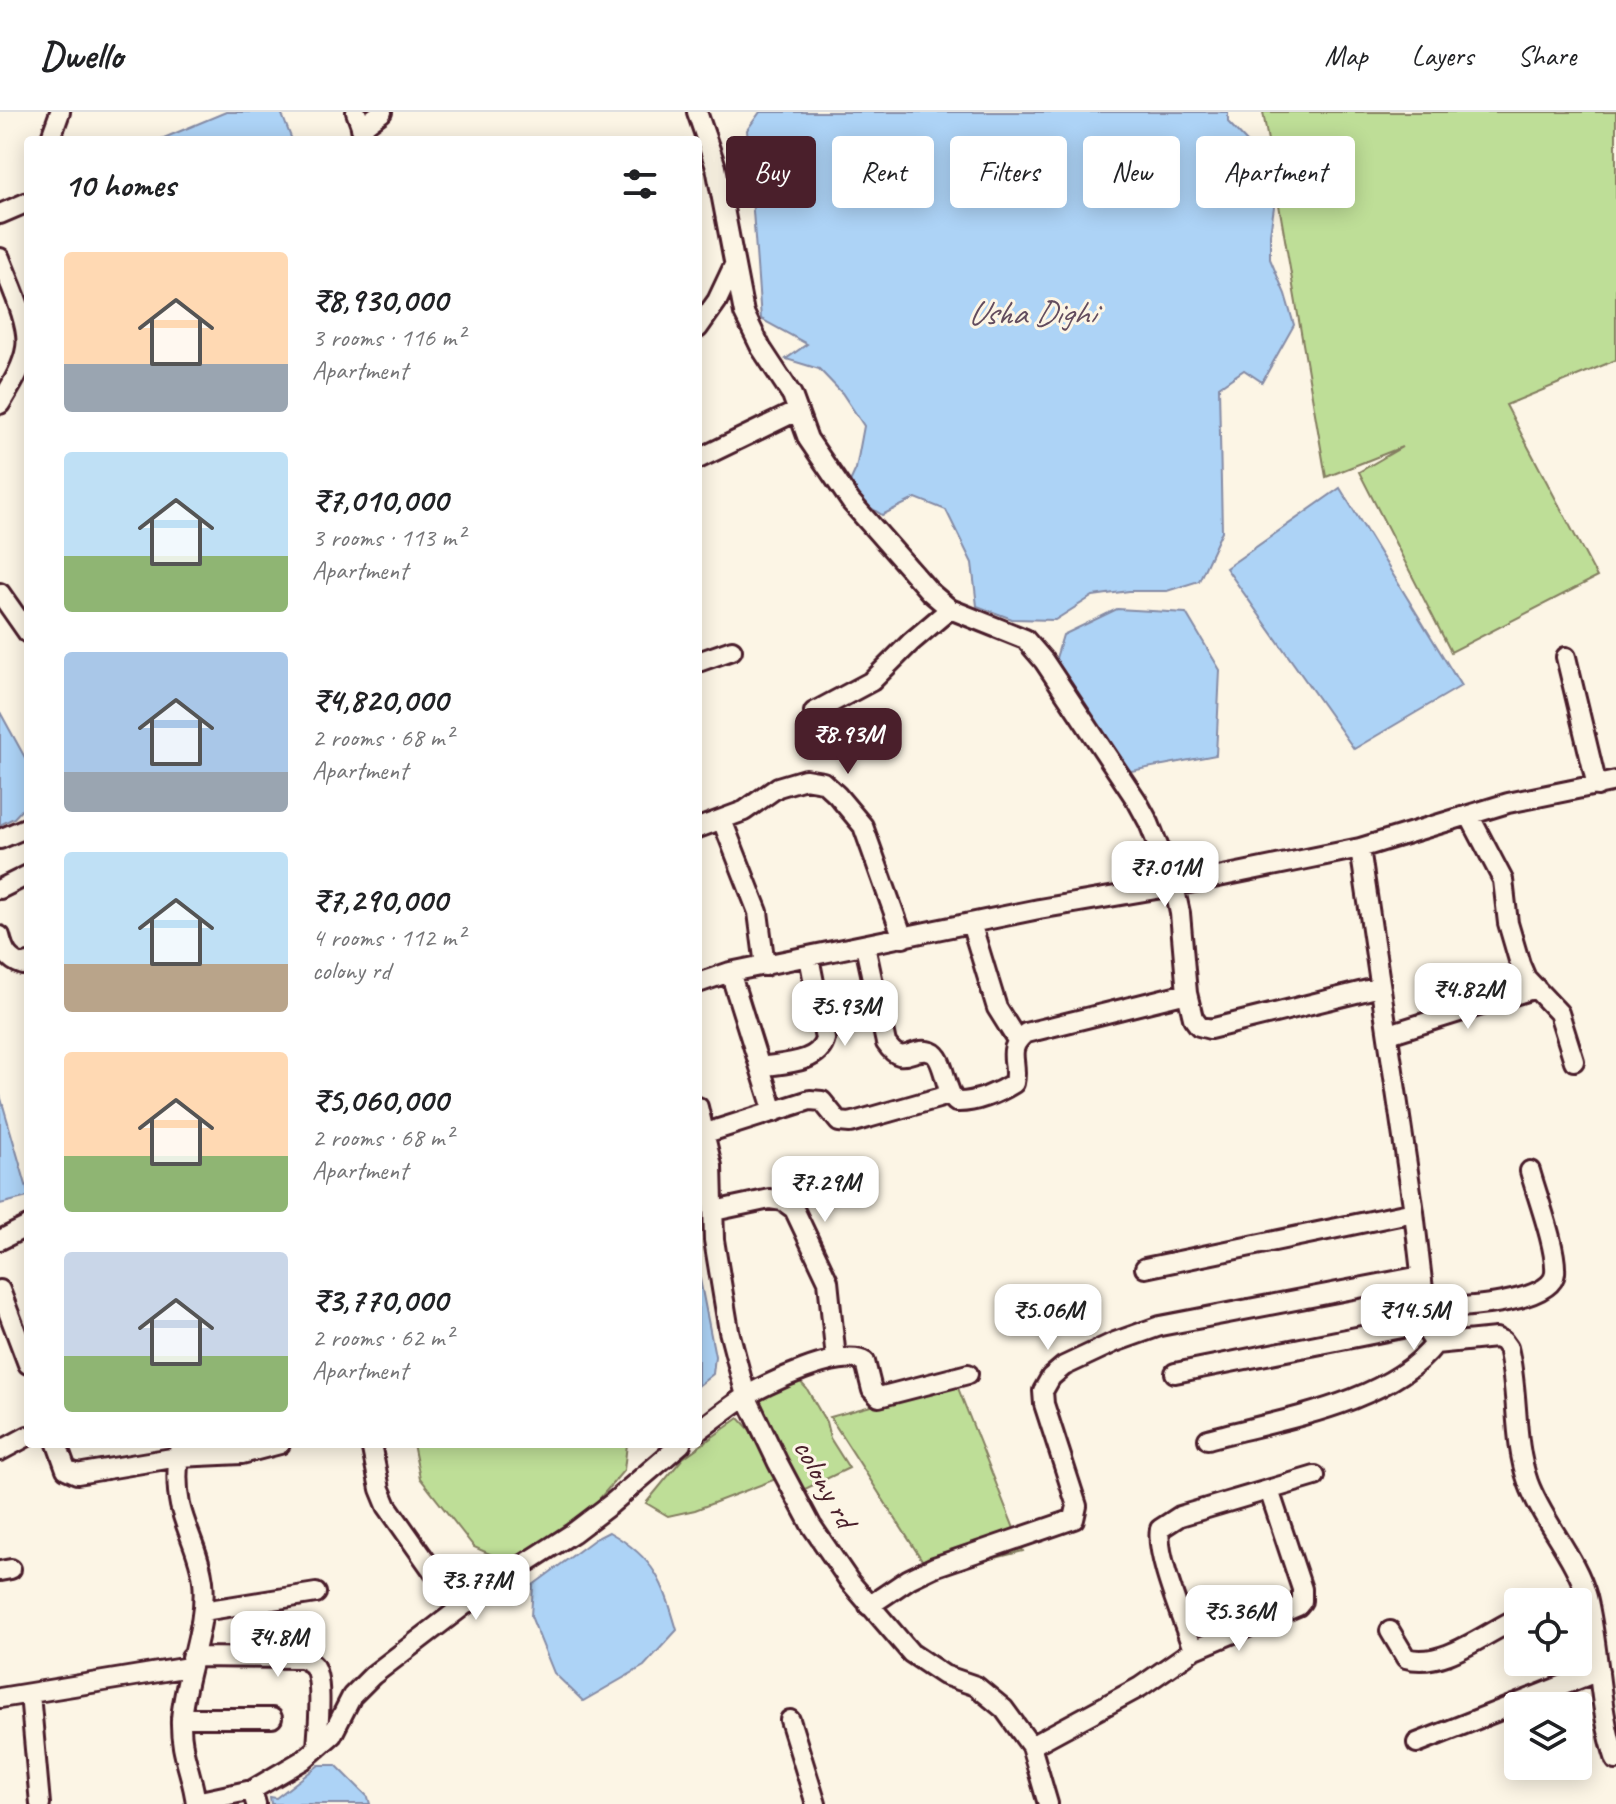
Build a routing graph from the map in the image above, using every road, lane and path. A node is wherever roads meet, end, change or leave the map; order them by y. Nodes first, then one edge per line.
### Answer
1 (382, 112) edge
2 (697, 112) edge
3 (62, 113) edge
4 (361, 127) edge
5 (52, 136) edge
6 (24, 204) edge
7 (0, 214) edge
8 (0, 258) edge
9 (734, 265) junction
10 (702, 322) edge
11 (24, 327) edge
12 (24, 355) edge
13 (0, 404) edge
14 (797, 411) junction
15 (702, 457) edge
16 (0, 593) edge
17 (950, 609) junction
18 (24, 627) edge
19 (732, 650) dead end
20 (1566, 657) dead end
21 (702, 661) edge
22 (814, 712) dead end
23 (1616, 781) edge
24 (1597, 786) junction
25 (1469, 815) junction
26 (722, 820) junction
27 (702, 827) edge
28 (24, 829) edge
29 (0, 839) edge
30 (1360, 848) junction
31 (24, 877) edge
32 (1174, 886) junction
33 (0, 889) edge
34 (971, 923) junction
35 (0, 936) edge
36 (903, 938) junction
37 (865, 946) junction
38 (809, 957) junction
39 (24, 965) edge
40 (765, 966) junction
41 (730, 972) junction
42 (702, 982) edge
43 (1380, 987) junction
44 (1536, 988) junction
45 (1187, 993) junction
46 (1389, 1034) junction
47 (1017, 1040) junction
48 (1574, 1061) dead end
49 (760, 1067) junction
50 (949, 1095) junction
51 (774, 1112) junction
52 (702, 1120) edge
53 (706, 1133) junction
54 (705, 1168) edge
55 (1530, 1171) dead end
56 (714, 1211) junction
57 (1414, 1212) junction
58 (24, 1228) edge
59 (0, 1240) edge
60 (1145, 1268) dead end
61 (1421, 1276) junction
62 (1, 1296) edge
63 (1426, 1316) junction
64 (1435, 1344) junction
65 (24, 1354) edge
66 (836, 1359) junction
67 (1175, 1373) dead end
68 (968, 1374) dead end
69 (746, 1396) junction
70 (702, 1428) edge
71 (24, 1438) edge
72 (1208, 1439) dead end
73 (58, 1448) edge
74 (265, 1448) edge
75 (372, 1448) edge
76 (179, 1450) edge
77 (659, 1450) edge
78 (0, 1451) edge
79 (1315, 1476) dead end
80 (1269, 1490) junction
81 (1583, 1588) edge
82 (316, 1593) dead end
83 (869, 1606) junction
84 (459, 1608) junction
85 (203, 1611) junction
86 (1592, 1620) edge
87 (1504, 1625) edge
88 (1390, 1631) dead end
89 (1193, 1650) junction
90 (190, 1662) junction
91 (1599, 1671) junction
92 (30, 1694) junction
93 (0, 1698) edge
94 (181, 1718) junction
95 (272, 1718) dead end
96 (790, 1720) dead end
97 (1417, 1743) dead end
98 (1031, 1746) junction
99 (317, 1748) junction
100 (1616, 1760) edge
101 (254, 1797) edge
102 (196, 1803) edge
103 (40, 1804) edge
104 (816, 1804) edge
105 (1048, 1804) edge

1 - 4 street
2 - 9 street
3 - 5 street
6 - 7 street
8 - 11 street
9 - 10 street
9 - 14 street
12 - 13 street
14 - 15 street
14 - 17 street
16 - 18 street
17 - 22 street
17 - 32 street
19 - 21 street
20 - 24 street
23 - 24 street
24 - 25 street
25 - 30 street
25 - 44 street
26 - 27 street
26 - 36 street
26 - 40 street
28 - 29 street
30 - 32 street
30 - 43 street
31 - 33 street
32 - 34 street
32 - 45 street
34 - 36 street
34 - 47 street
35 - 39 street
36 - 37 street
37 - 38 street
37 - 50 street
38 - 40 street
38 - 49 street
40 - 41 street
41 - 42 street
41 - 49 street
43 - 45 street
43 - 46 street
44 - 46 street
44 - 48 street
45 - 47 street
46 - 57 street
47 - 50 street
49 - 51 street
50 - 51 street
51 - 53 street
52 - 53 street, colony rd
53 - 54 street, colony rd
54 - 56 street, colony rd
55 - 63 street
56 - 66 street
56 - 69 street, colony rd
57 - 60 street
57 - 61 street
58 - 59 street
61 - 63 street
61 - 83 street
62 - 65 street
63 - 64 street
63 - 67 street
64 - 72 street
64 - 81 street
66 - 68 street
66 - 69 street
69 - 70 street
69 - 83 street, colony rd
71 - 78 street
73 - 76 street
74 - 76 street
75 - 84 street
76 - 85 street
77 - 84 street
79 - 80 street
80 - 89 street
80 - 89 street
82 - 85 street
83 - 98 street, colony rd
84 - 99 street
85 - 90 street
86 - 91 street
87 - 88 street
89 - 98 street
90 - 92 street
90 - 94 street
90 - 99 street
91 - 97 street
91 - 100 street
92 - 93 street
92 - 103 street
94 - 95 street
94 - 102 street
96 - 104 street
98 - 105 street, colony rd
99 - 101 street
101 - 102 street

